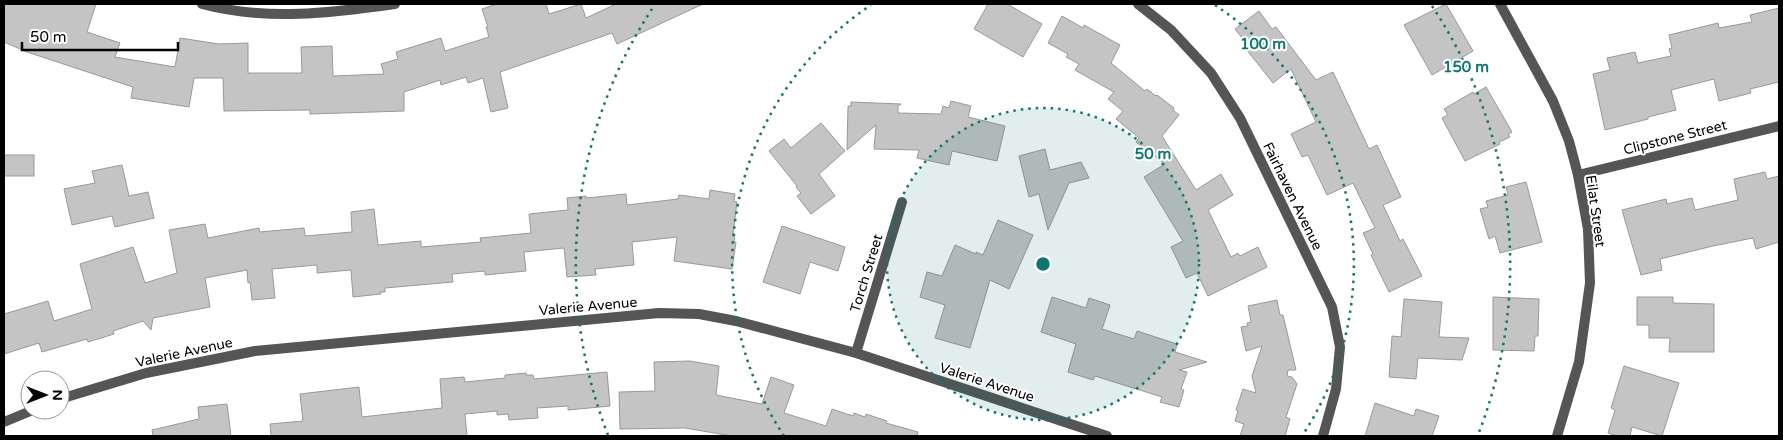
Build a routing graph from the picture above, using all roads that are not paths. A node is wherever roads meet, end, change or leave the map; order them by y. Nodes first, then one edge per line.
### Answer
1 (202, 4) edge
2 (395, 4) edge
3 (1138, 4) edge
4 (1500, 4) edge
5 (1779, 126) edge
6 (1578, 175) junction
7 (902, 202) dead end
8 (856, 353) junction
9 (70, 396) edge
10 (20, 416) edge
11 (4, 422) edge
12 (1107, 436) edge
13 (1323, 436) edge
14 (1557, 436) edge

1 - 2 street
3 - 13 street, Fairhaven Avenue
4 - 6 street, Eilat Street
5 - 6 street, Clipstone Street
6 - 14 street, Eilat Street
7 - 8 street, Torch Street
8 - 9 street, Valerie Avenue
8 - 12 street, Valerie Avenue
10 - 11 street

